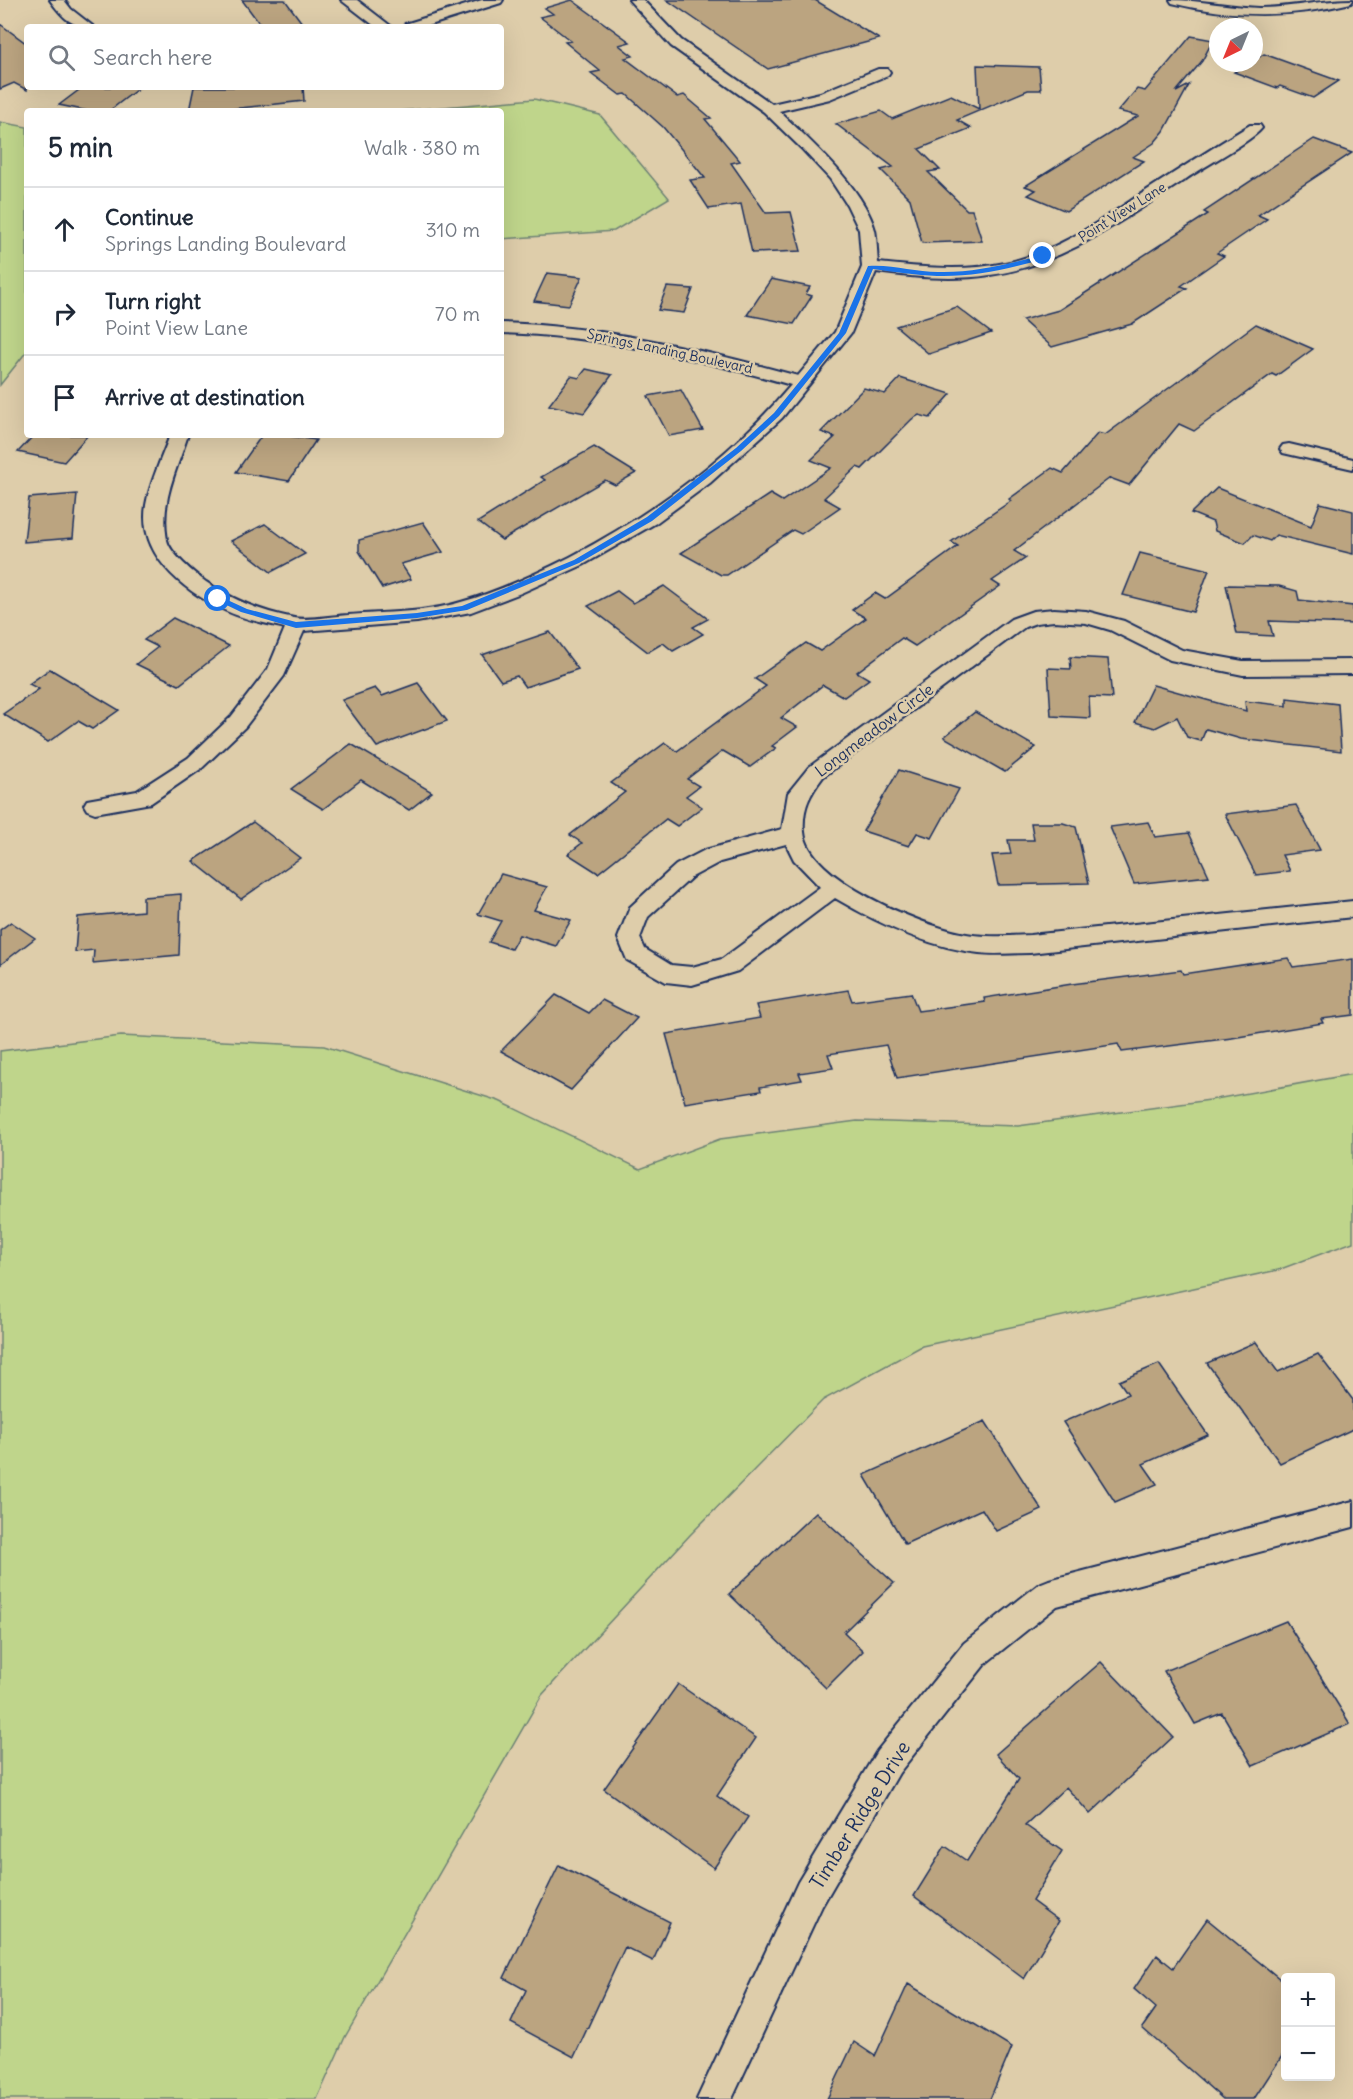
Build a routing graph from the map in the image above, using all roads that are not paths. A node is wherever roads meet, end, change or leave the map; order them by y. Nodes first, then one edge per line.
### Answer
1 (57, 0) edge
2 (348, 0) edge
3 (496, 0) edge
4 (636, 0) edge
5 (1177, 0) edge
6 (1346, 0) edge
7 (83, 24) edge
8 (381, 24) edge
9 (420, 24) edge
10 (883, 72) dead end
11 (769, 110) junction
12 (1255, 128) dead end
13 (870, 267) junction
14 (504, 328) edge
15 (802, 382) junction
16 (177, 438) edge
17 (1289, 449) dead end
18 (1353, 464) edge
19 (296, 625) junction
20 (1353, 667) edge
21 (95, 805) dead end
22 (793, 834) junction
23 (835, 887) junction
24 (1353, 909) edge
25 (1353, 1514) edge
26 (714, 2099) edge

1 - 7 street
2 - 8 street
3 - 9 street
4 - 11 street
5 - 6 street
10 - 11 street
11 - 13 street
12 - 13 street, Point View Lane
13 - 15 street
14 - 15 street, Springs Landing Boulevard
15 - 19 street
16 - 19 street
17 - 18 street
19 - 21 street
20 - 22 street, Longmeadow Circle
22 - 23 street
22 - 23 street
23 - 24 street
25 - 26 street, Timber Ridge Drive

